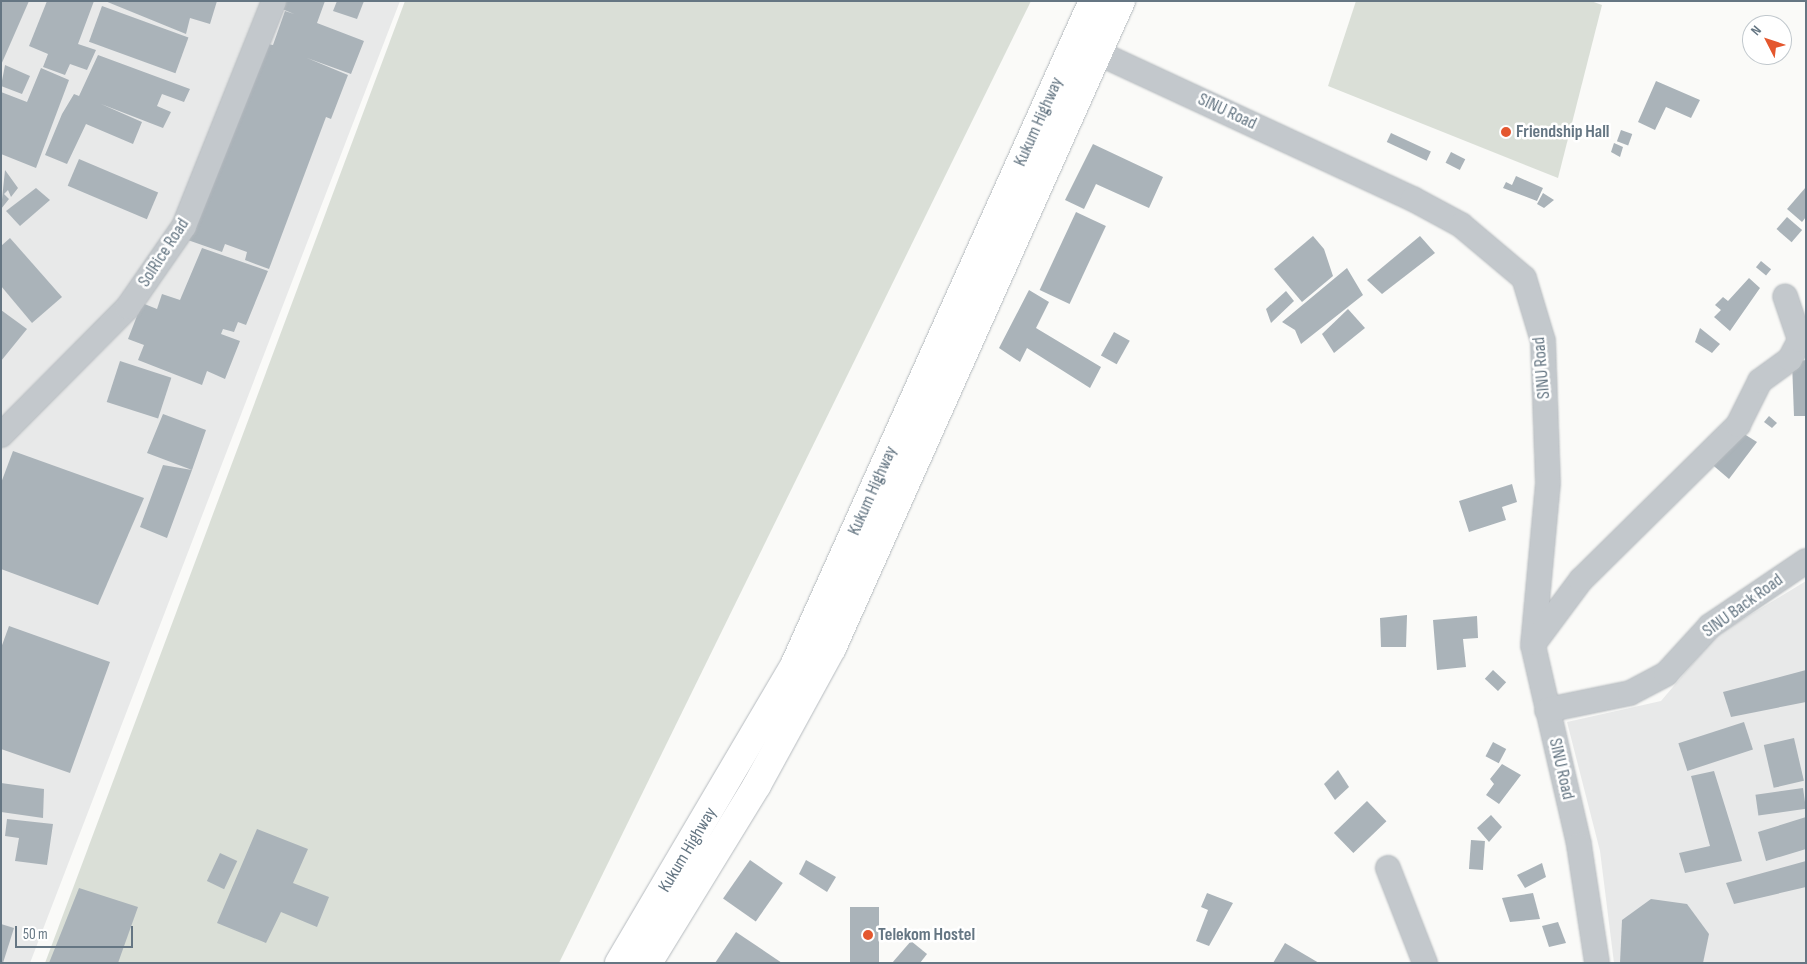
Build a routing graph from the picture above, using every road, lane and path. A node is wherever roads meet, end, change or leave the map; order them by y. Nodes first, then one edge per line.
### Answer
1 (274, 1) edge
2 (1092, 1) edge
3 (1121, 1) edge
4 (1087, 47) junction
5 (1785, 296) dead end
6 (1, 435) edge
7 (1806, 561) edge
8 (1533, 645) junction
9 (1548, 710) junction
10 (1388, 868) dead end
11 (619, 963) edge
12 (648, 963) edge
13 (1425, 963) edge
14 (1597, 963) edge

1 - 6 street, SolRice Road
2 - 4 main road, Kukum Highway
3 - 4 main road, Kukum Highway
4 - 8 street, SINU Road
4 - 11 main road, Kukum Highway
4 - 12 main road, Kukum Highway
5 - 8 street
7 - 9 street, SINU Back Road
8 - 9 street, SINU Road
9 - 14 street, SINU Road
10 - 13 street

